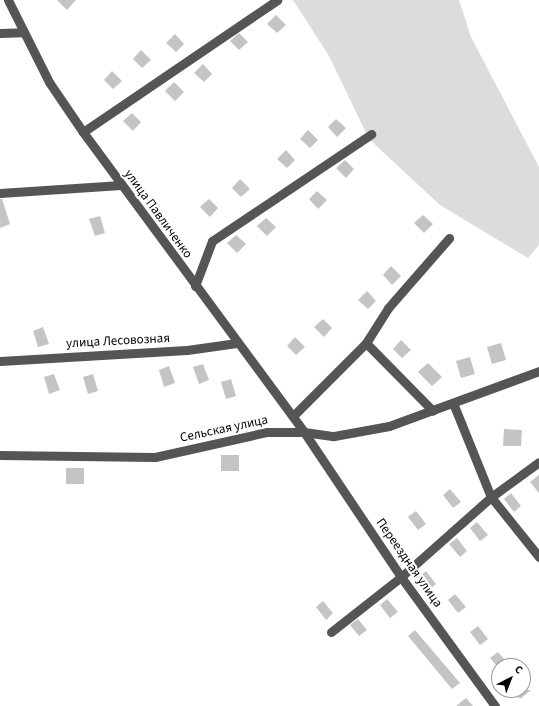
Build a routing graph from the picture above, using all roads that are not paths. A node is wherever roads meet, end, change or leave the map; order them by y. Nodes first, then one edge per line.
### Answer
1 (8, 0) edge
2 (277, 0) edge
3 (24, 32) junction
4 (0, 33) edge
5 (83, 132) junction
6 (371, 134) dead end
7 (122, 185) junction
8 (0, 193) edge
9 (448, 238) dead end
10 (195, 286) junction
11 (237, 343) junction
12 (366, 343) junction
13 (0, 361) edge
14 (539, 371) edge
15 (453, 403) junction
16 (433, 410) junction
17 (293, 416) junction
18 (304, 432) junction
19 (0, 455) edge
20 (539, 462) edge
21 (491, 497) junction
22 (539, 557) edge
23 (401, 577) junction
24 (331, 632) dead end
25 (495, 706) edge

1 - 3 street, улица Павличенко
2 - 5 street
3 - 4 street
3 - 5 street, улица Павличенко
5 - 7 street, улица Павличенко
6 - 10 street
7 - 8 street
7 - 10 street, улица Павличенко
9 - 12 street
10 - 11 street, улица Павличенко
11 - 13 street, улица Лесовозная
11 - 17 street, улица Павличенко
12 - 16 street
12 - 17 street
14 - 15 street, Сельская улица
15 - 16 street, Сельская улица
15 - 21 street
16 - 18 street, Сельская улица
17 - 18 street, улица Павличенко
18 - 19 street, Сельская улица
18 - 23 street, Переездная улица
20 - 21 street
21 - 22 street
21 - 23 street
23 - 24 street
23 - 25 street, Переездная улица

